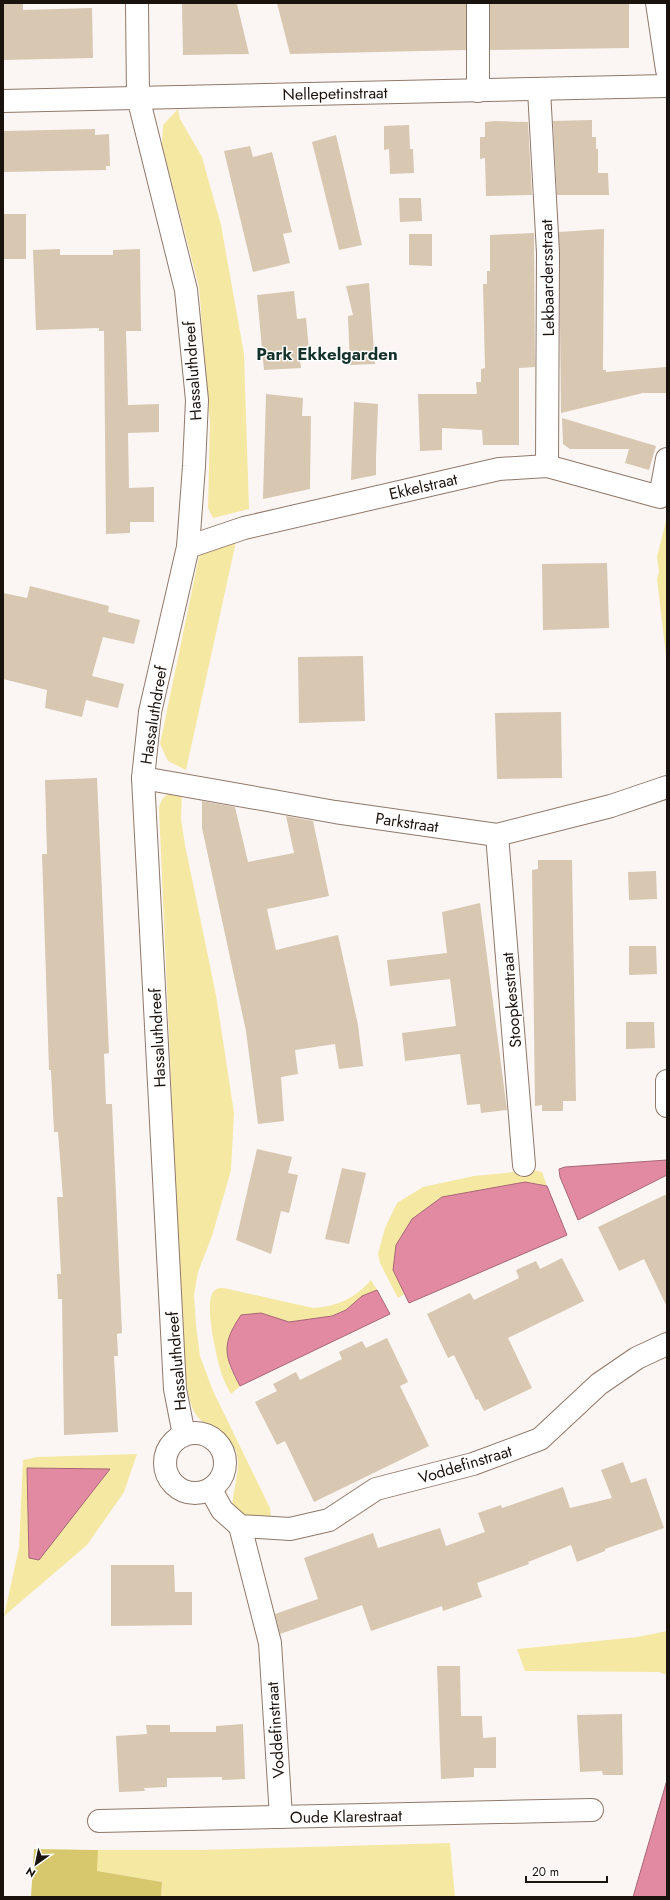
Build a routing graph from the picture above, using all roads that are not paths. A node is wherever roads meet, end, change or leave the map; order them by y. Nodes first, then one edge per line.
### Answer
1 (137, 3) edge
2 (478, 3) edge
3 (657, 3) edge
4 (667, 70) edge
5 (667, 86) edge
6 (539, 90) junction
7 (478, 91) junction
8 (138, 97) junction
9 (3, 101) edge
10 (667, 459) edge
11 (547, 466) junction
12 (188, 547) junction
13 (143, 778) junction
14 (667, 788) edge
15 (497, 835) junction
16 (667, 1081) edge
17 (667, 1106) edge
18 (524, 1165) dead end
19 (667, 1344) edge
20 (184, 1435) junction
21 (211, 1490) junction
22 (240, 1526) junction
23 (592, 1810) dead end
24 (281, 1817) junction
25 (99, 1821) dead end

1 - 8 street, Hassaluthdreef
2 - 7 street
3 - 4 street
5 - 6 street, Nellepetinstraat
6 - 7 street, Nellepetinstraat
6 - 11 street, Lekbaardersstraat
7 - 8 street, Nellepetinstraat
8 - 9 street, Nellepetinstraat
8 - 12 street, Hassaluthdreef
10 - 11 street, Ekkelstraat
11 - 12 street, Ekkelstraat
12 - 13 street, Hassaluthdreef
13 - 15 street, Parkstraat
13 - 20 street, Hassaluthdreef
14 - 15 street, Parkstraat
15 - 18 street, Stoopkesstraat
16 - 17 street
19 - 22 street, Voddefinstraat
20 - 21 street
20 - 21 street
21 - 22 street
22 - 24 street, Voddefinstraat
23 - 24 street, Oude Klarestraat
24 - 25 street, Oude Klarestraat

